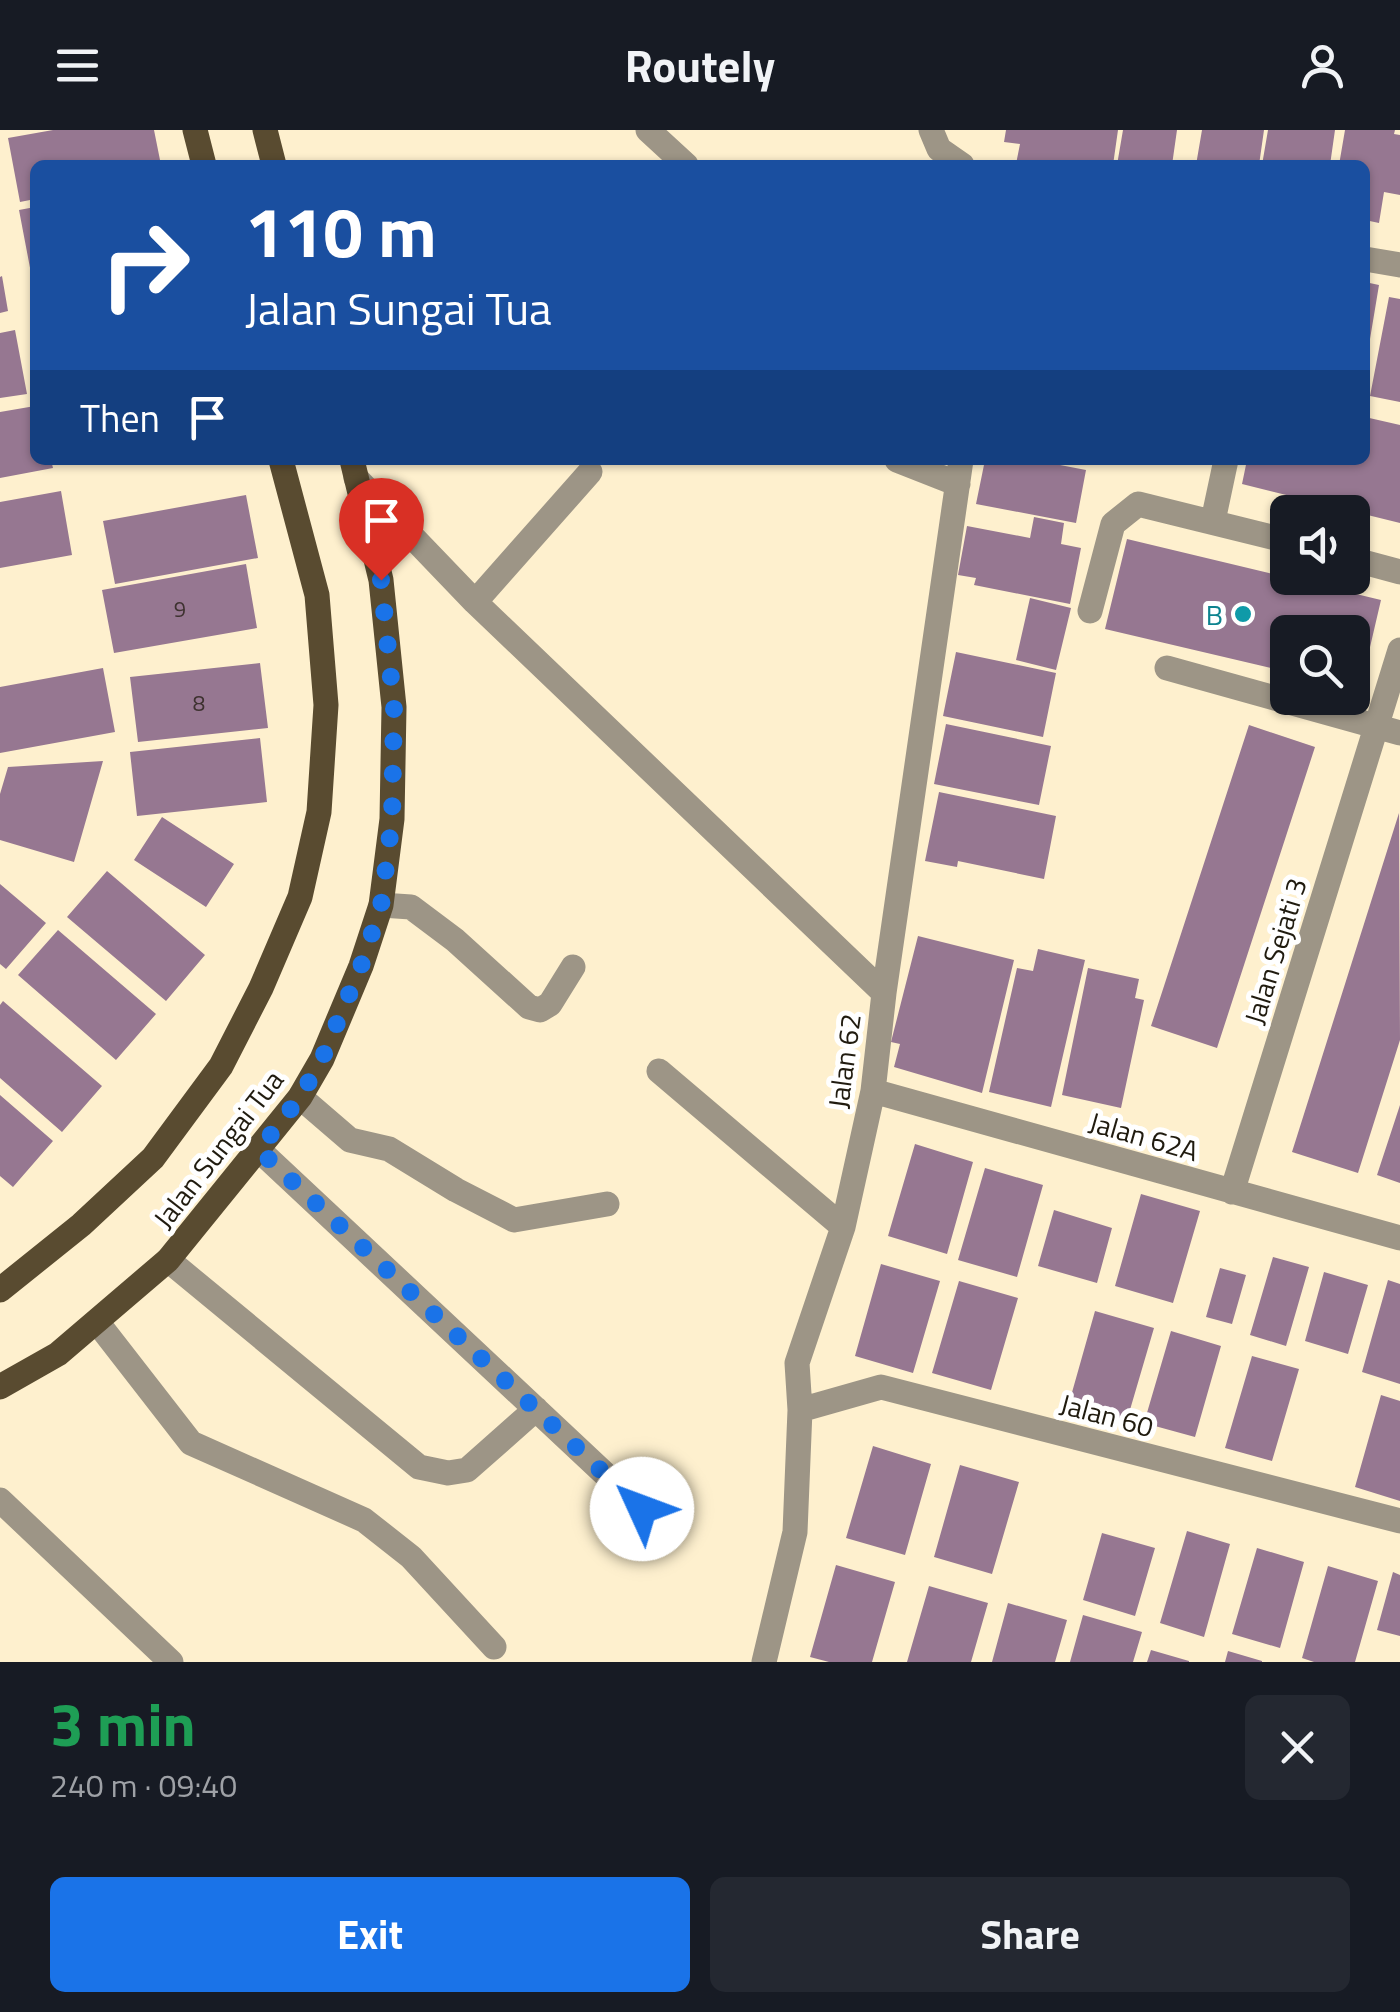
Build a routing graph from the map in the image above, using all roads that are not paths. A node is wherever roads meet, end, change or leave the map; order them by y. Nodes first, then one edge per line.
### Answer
1 (195, 130) edge
2 (266, 130) edge
3 (648, 130) edge
4 (931, 130) edge
5 (203, 160) edge
6 (273, 160) edge
7 (681, 160) edge
8 (955, 160) edge
9 (1370, 260) edge
10 (1400, 265) edge
11 (283, 465) edge
12 (923, 465) edge
13 (1225, 465) edge
14 (354, 469) edge
15 (590, 472) dead end
16 (959, 472) edge
17 (1213, 521) junction
18 (1270, 536) edge
19 (1370, 564) edge
20 (1400, 572) edge
21 (476, 602) junction
22 (1090, 611) dead end
23 (1400, 650) edge
24 (1168, 668) dead end
25 (1388, 730) edge
26 (381, 906) junction
27 (572, 967) dead end
28 (884, 992) junction
29 (659, 1072) dead end
30 (873, 1091) junction
31 (300, 1097) junction
32 (259, 1150) junction
33 (1232, 1192) junction
34 (608, 1204) dead end
35 (842, 1227) junction
36 (1400, 1238) edge
37 (168, 1260) junction
38 (0, 1290) edge
39 (97, 1322) junction
40 (58, 1354) junction
41 (0, 1365) edge
42 (0, 1387) edge
43 (536, 1409) junction
44 (800, 1410) junction
45 (0, 1500) edge
46 (1400, 1521) edge
47 (669, 1534) dead end
48 (494, 1648) dead end
49 (171, 1662) edge
50 (764, 1662) edge

1 - 5 main road
2 - 6 main road
3 - 7 street
4 - 8 street
9 - 10 street
11 - 38 main road, Jalan Sungai Tua
12 - 16 street
13 - 17 street
14 - 21 street
14 - 26 main road, Jalan Sungai Tua
15 - 21 street
16 - 28 street, Jalan 62
17 - 18 street
17 - 22 street
19 - 20 street
21 - 28 street
23 - 25 street, Jalan Sejati 3
24 - 25 street
25 - 33 street, Jalan Sejati 3
26 - 27 street
26 - 31 main road, Jalan Sungai Tua
28 - 30 street, Jalan 62
29 - 35 street
30 - 33 street, Jalan 62A
30 - 35 street, Jalan 62
31 - 32 main road, Jalan Sungai Tua
31 - 34 street
32 - 37 main road, Jalan Sungai Tua
32 - 43 street
33 - 36 street, Jalan 62A
35 - 44 street, Jalan 62
37 - 39 main road, Jalan Sungai Tua
37 - 43 street
39 - 40 main road, Jalan Sungai Tua
39 - 48 street
40 - 41 main road
40 - 42 main road, Jalan Sungai Tua
43 - 47 street
44 - 46 street, Jalan 60
44 - 50 street, Jalan 62
45 - 49 street

